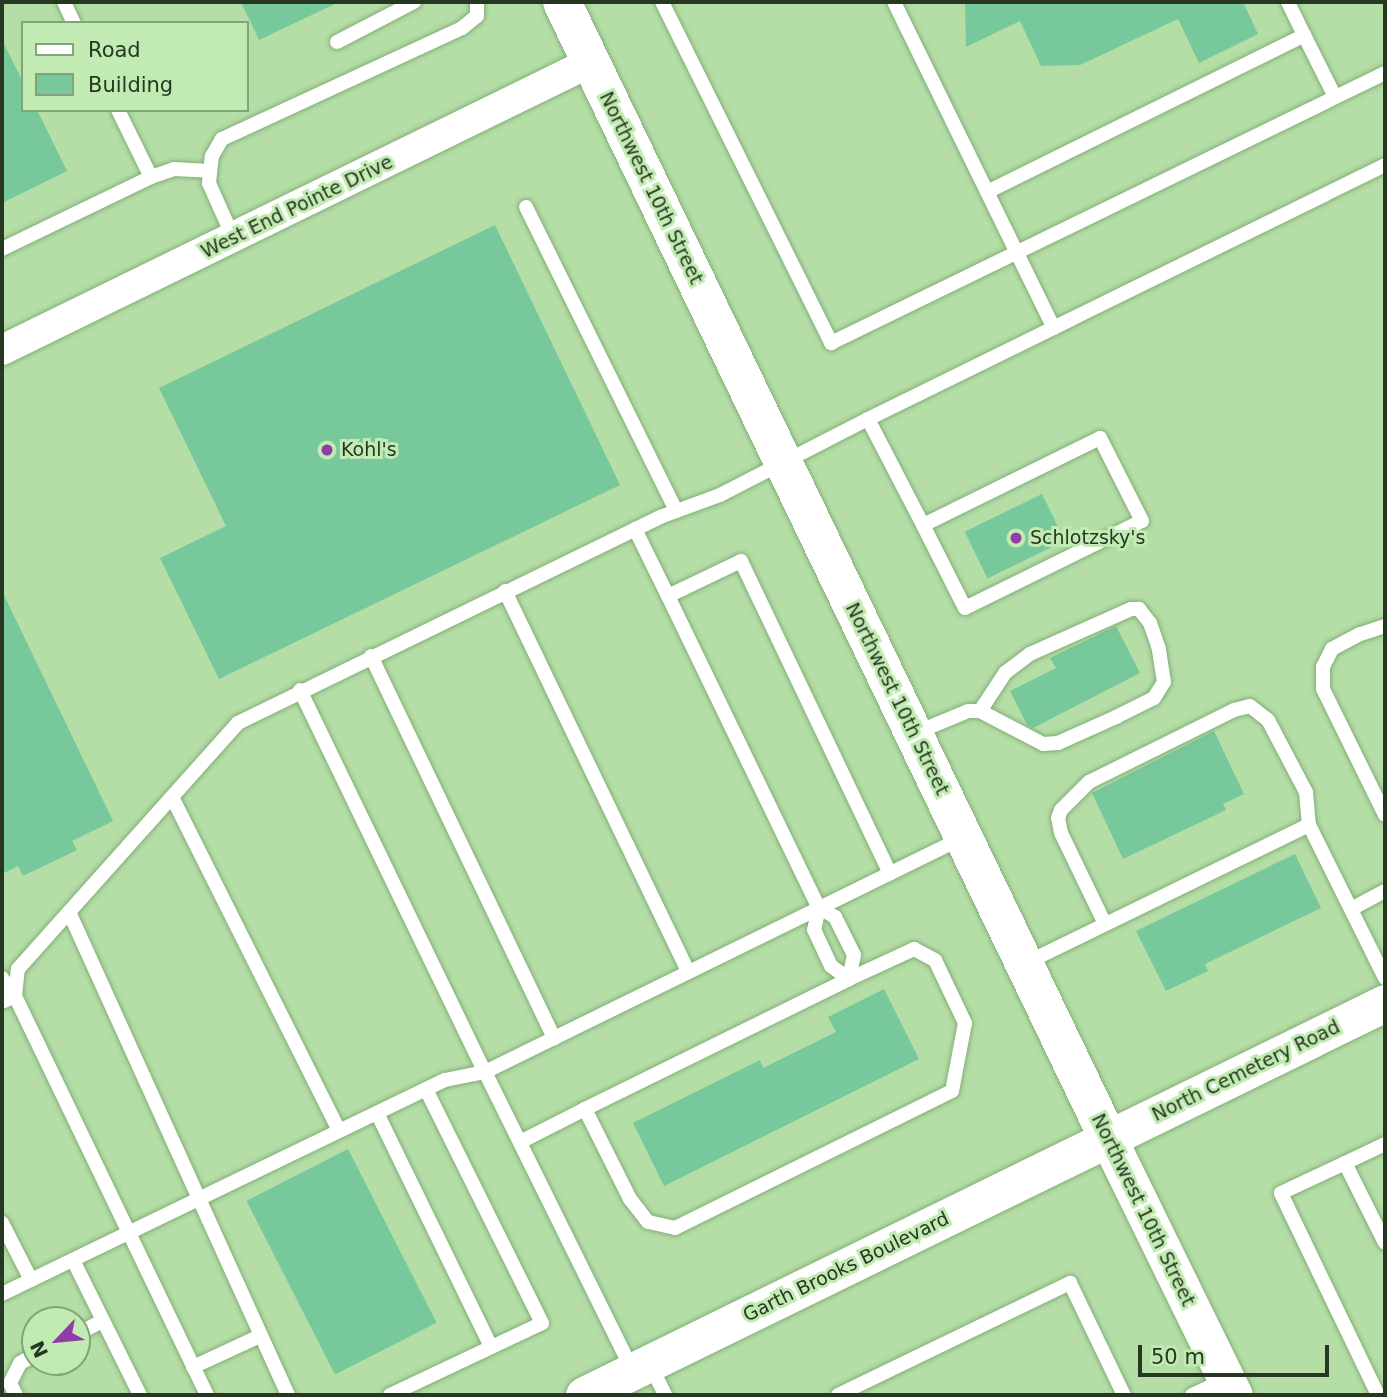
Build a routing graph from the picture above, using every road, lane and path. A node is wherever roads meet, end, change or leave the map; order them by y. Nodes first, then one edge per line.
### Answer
1 (64, 2) edge
2 (414, 2) edge
3 (477, 2) edge
4 (562, 2) edge
5 (662, 2) edge
6 (894, 2) edge
7 (1287, 2) edge
8 (74, 21) edge
9 (1304, 35) junction
10 (337, 42) dead end
11 (591, 62) junction
12 (1385, 73) edge
13 (1335, 97) junction
14 (119, 112) edge
15 (1385, 165) edge
16 (210, 171) junction
17 (151, 177) junction
18 (987, 192) junction
19 (526, 207) dead end
20 (233, 237) junction
21 (2, 249) edge
22 (1017, 252) junction
23 (1054, 328) junction
24 (2, 350) edge
25 (868, 419) junction
26 (783, 462) junction
27 (676, 512) junction
28 (923, 525) junction
29 (635, 529) junction
30 (505, 592) junction
31 (668, 596) junction
32 (1385, 625) edge
33 (371, 656) junction
34 (300, 690) junction
35 (980, 711) junction
36 (914, 734) junction
37 (172, 797) junction
38 (1385, 815) edge
39 (1308, 825) junction
40 (963, 837) junction
41 (890, 873) junction
42 (1385, 891) edge
43 (819, 908) junction
44 (1351, 909) junction
45 (69, 912) junction
46 (1105, 924) junction
47 (1024, 964) junction
48 (688, 972) junction
49 (2, 978) edge
50 (1385, 978) edge
51 (849, 979) junction
52 (8, 999) edge
53 (1385, 1003) edge
54 (554, 1038) junction
55 (485, 1072) junction
56 (426, 1089) junction
57 (585, 1110) junction
58 (377, 1113) junction
59 (339, 1131) junction
60 (1108, 1138) junction
61 (520, 1142) junction
62 (1385, 1144) edge
63 (1345, 1163) junction
64 (197, 1200) junction
65 (2, 1223) edge
66 (129, 1233) junction
67 (1385, 1243) edge
68 (73, 1260) junction
69 (31, 1280) junction
70 (2, 1294) edge
71 (103, 1321) junction
72 (91, 1327) edge
73 (260, 1336) junction
74 (491, 1347) junction
75 (21, 1362) edge
76 (193, 1367) junction
77 (641, 1367) junction
78 (1230, 1387) edge
79 (16, 1395) edge
80 (140, 1395) edge
81 (207, 1395) edge
82 (288, 1395) edge
83 (390, 1395) edge
84 (584, 1395) edge
85 (665, 1395) edge
86 (838, 1395) edge
87 (1124, 1395) edge
88 (1192, 1395) edge
89 (1378, 1395) edge

1 - 8 lane
2 - 10 lane
3 - 16 lane
4 - 11 main road, Northwest 10th Street
5 - 22 lane
6 - 18 lane
7 - 9 lane
9 - 13 lane
9 - 18 lane
11 - 20 street, West End Pointe Drive
11 - 26 main road, Northwest 10th Street
12 - 13 lane
13 - 22 lane
14 - 17 lane
15 - 23 lane
16 - 17 lane
16 - 20 lane
17 - 21 lane
18 - 22 lane
19 - 27 lane
20 - 24 street, West End Pointe Drive
22 - 23 lane
23 - 25 lane
25 - 26 lane
25 - 28 lane
26 - 27 lane
26 - 36 main road, Northwest 10th Street
27 - 29 lane
28 - 28 lane
29 - 30 lane
29 - 31 lane
30 - 33 lane
30 - 48 lane
31 - 41 lane
31 - 43 lane
32 - 38 lane
33 - 34 lane
33 - 54 lane
34 - 37 lane
34 - 55 lane
35 - 35 lane
35 - 36 lane
36 - 40 main road, Northwest 10th Street
37 - 45 lane
37 - 59 lane
39 - 44 lane
39 - 46 lane
39 - 46 lane
40 - 41 lane
40 - 47 main road, Northwest 10th Street
41 - 43 lane
42 - 44 lane
43 - 48 lane
43 - 51 lane
43 - 51 lane
44 - 50 lane
45 - 52 lane
45 - 64 lane
46 - 47 lane
47 - 60 main road, Northwest 10th Street
48 - 54 lane
49 - 52 lane
51 - 57 lane
51 - 57 lane
52 - 66 lane
53 - 60 street, North Cemetery Road
54 - 55 lane
55 - 56 lane
55 - 61 lane
56 - 58 lane
56 - 74 lane
57 - 61 lane
58 - 59 lane
58 - 74 lane
59 - 64 lane
60 - 77 street, Garth Brooks Boulevard
60 - 78 street, Northwest 10th Street
61 - 77 lane
62 - 63 lane
63 - 67 lane
63 - 89 lane
64 - 66 lane
64 - 73 lane
65 - 69 lane
66 - 68 lane
66 - 76 lane
68 - 69 lane
68 - 71 lane
69 - 70 lane
71 - 72 lane
71 - 80 lane
73 - 76 lane
73 - 82 lane
74 - 83 lane
75 - 79 lane
76 - 81 lane
77 - 84 street, Garth Brooks Boulevard
77 - 85 lane
78 - 88 lane
86 - 87 lane

